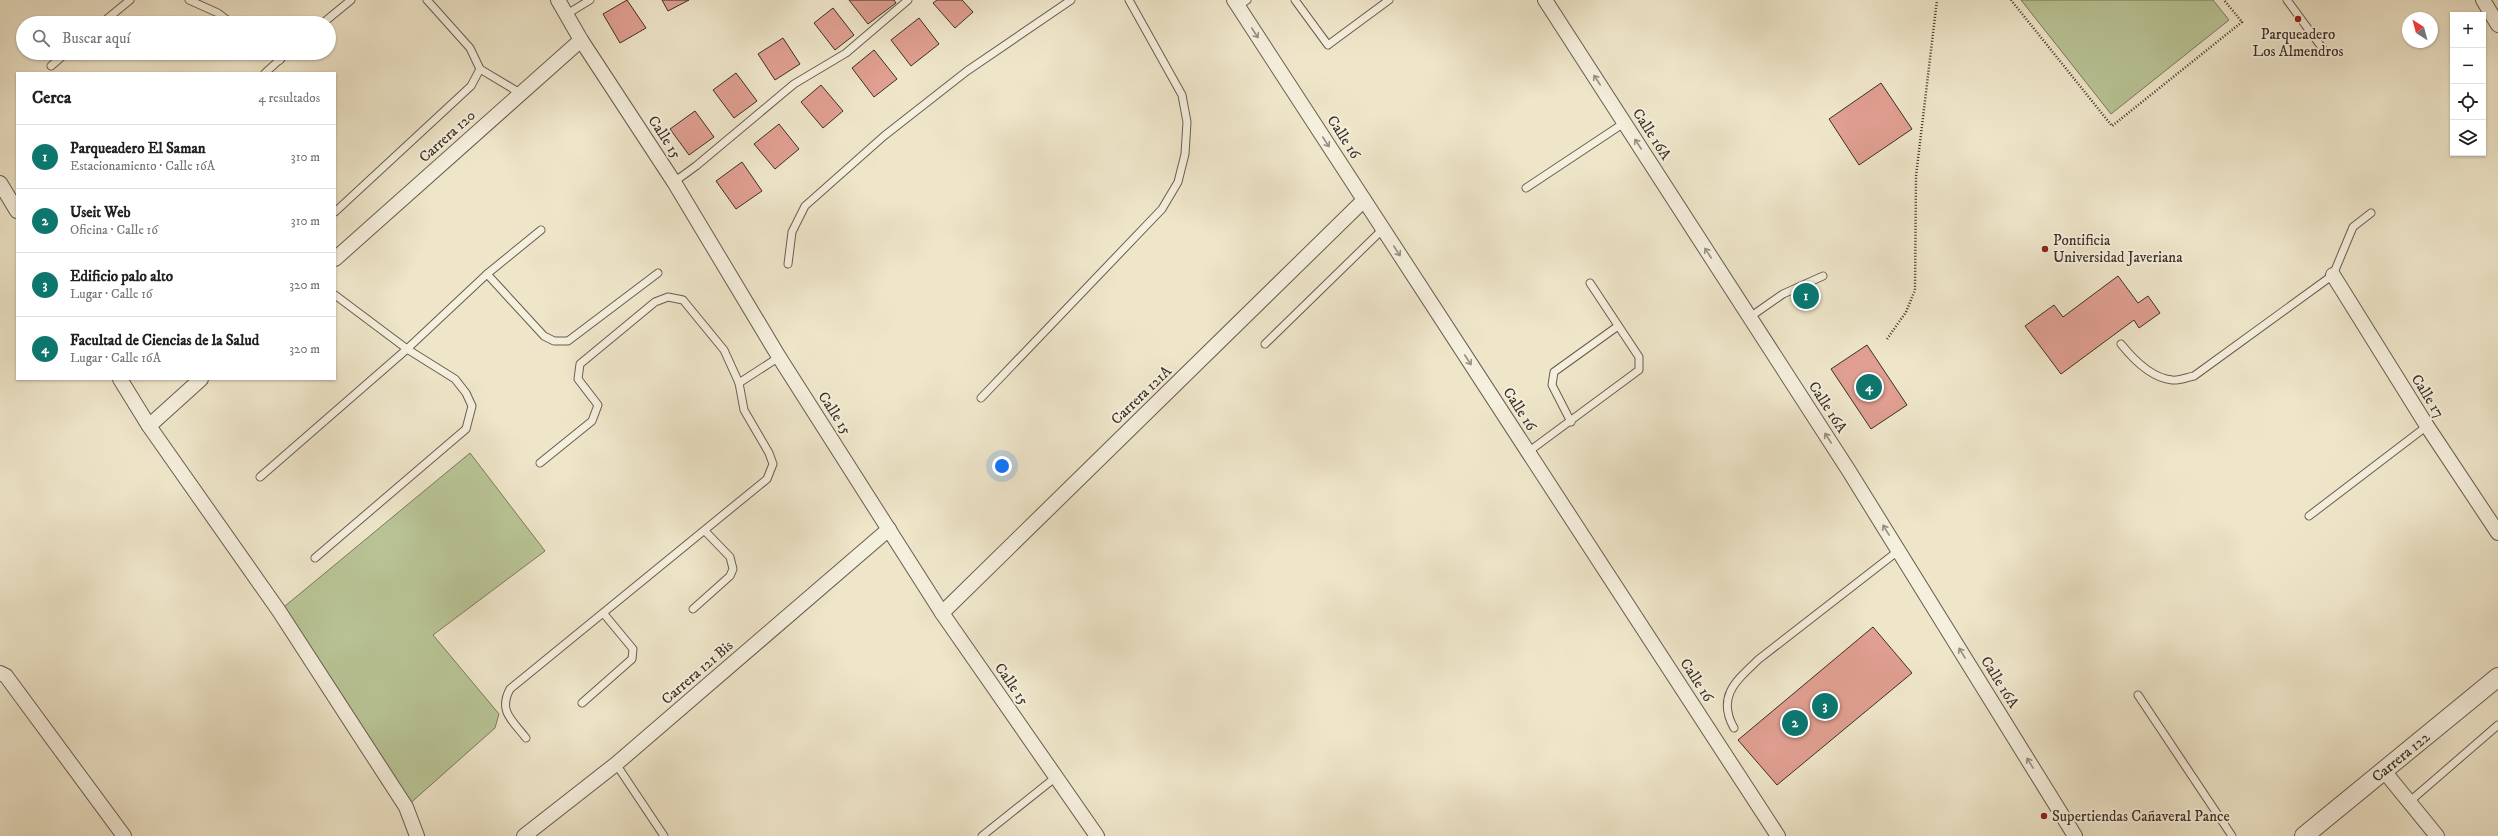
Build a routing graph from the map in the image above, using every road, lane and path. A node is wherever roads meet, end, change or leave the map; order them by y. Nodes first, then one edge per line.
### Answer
1 (130, 0) edge
2 (189, 0) edge
3 (351, 0) edge
4 (427, 0) edge
5 (558, 0) edge
6 (590, 0) edge
7 (908, 0) edge
8 (1071, 0) edge
9 (1129, 0) edge
10 (1295, 0) edge
11 (1389, 0) edge
12 (1545, 0) edge
13 (1937, 0) edge
14 (2011, 0) edge
15 (2224, 0) edge
16 (2287, 0) edge
17 (2483, 0) edge
18 (1240, 2) edge
19 (567, 14) junction
20 (111, 16) edge
21 (221, 16) edge
22 (332, 16) edge
23 (2497, 22) edge
24 (581, 40) junction
25 (2323, 49) dead end
26 (58, 60) edge
27 (280, 60) edge
28 (51, 66) dead end
29 (480, 69) junction
30 (266, 72) edge
31 (520, 93) junction
32 (1624, 123) junction
33 (674, 182) junction
34 (0, 183) edge
35 (1526, 188) dead end
36 (1364, 200) junction
37 (16, 208) edge
38 (336, 211) edge
39 (2371, 213) dead end
40 (1383, 229) junction
41 (541, 230) dead end
42 (336, 258) edge
43 (788, 264) dead end
44 (658, 273) dead end
45 (487, 274) junction
46 (2333, 275) junction
47 (1823, 276) dead end
48 (1590, 282) dead end
49 (336, 296) edge
50 (1750, 317) junction
51 (1618, 326) junction
52 (1887, 339) dead end
53 (1265, 344) dead end
54 (2121, 344) dead end
55 (407, 349) junction
56 (779, 357) junction
57 (121, 380) edge
58 (200, 380) edge
59 (739, 382) junction
60 (981, 398) dead end
61 (1571, 422) junction
62 (149, 426) junction
63 (2427, 426) junction
64 (1528, 452) junction
65 (540, 463) dead end
66 (260, 476) dead end
67 (2309, 516) dead end
68 (889, 529) junction
69 (705, 530) junction
70 (2498, 533) edge
71 (1898, 551) junction
72 (315, 558) dead end
73 (694, 609) dead end
74 (942, 613) junction
75 (604, 614) junction
76 (0, 673) edge
77 (2498, 677) edge
78 (2138, 695) dead end
79 (582, 703) dead end
80 (2498, 725) edge
81 (1734, 728) dead end
82 (526, 738) dead end
83 (616, 764) junction
84 (2384, 771) junction
85 (1056, 776) junction
86 (2409, 802) junction
87 (124, 836) edge
88 (417, 836) edge
89 (524, 836) edge
90 (664, 836) edge
91 (982, 836) edge
92 (1097, 836) edge
93 (1778, 836) edge
94 (2075, 836) edge
95 (2232, 836) edge
96 (2304, 836) edge
97 (2437, 836) edge

1 - 20 lane
2 - 21 lane
3 - 22 lane
4 - 29 lane
5 - 19 street, Calle 15
6 - 19 lane
7 - 33 lane
8 - 43 lane
9 - 60 lane
10 - 11 lane
32 -> 12 street, Calle 16A
13 - 52 path
14 - 15 path
16 - 25 lane
17 - 23 street
18 -> 36 street, Calle 16
19 - 24 street, Calle 15
24 - 31 street, Carrera 120
24 - 33 street, Calle 15
26 - 28 lane
27 - 30 lane
29 - 31 lane
29 - 38 lane
31 - 42 street, Carrera 120
32 - 35 lane
50 -> 32 street, Calle 16A
33 - 56 street, Calle 15
34 - 37 street
36 - 40 street, Calle 16
36 - 74 street, Carrera 121A
39 - 46 lane
40 - 53 lane
40 -> 64 street, Calle 16
41 - 45 lane
44 - 45 lane
45 - 55 lane
46 - 54 lane
46 - 63 street, Calle 17
47 - 50 lane
48 - 51 lane
49 - 55 lane
71 -> 50 street, Calle 16A
51 - 61 lane
51 - 61 lane
55 - 66 lane
55 - 72 lane
56 - 59 lane
56 - 68 street, Calle 15
57 - 62 street
58 - 62 street
59 - 65 lane
59 - 69 lane
61 - 64 lane
62 - 88 street
63 - 67 lane
63 - 70 street, Calle 17
64 - 93 street, Calle 16
68 - 74 street, Calle 15
68 - 83 street, Carrera 121 Bis
69 - 73 lane
69 - 75 lane
71 - 81 lane
94 -> 71 street, Calle 16A
74 - 85 street, Calle 15
75 - 79 lane
75 - 82 lane
76 - 87 street
77 - 84 street, Carrera 122
78 - 95 lane
80 - 86 lane
83 - 89 street, Carrera 121 Bis
83 - 90 lane
84 - 86 street
84 - 96 street, Carrera 122
85 - 91 lane
85 - 92 street, Calle 15
86 - 97 street

